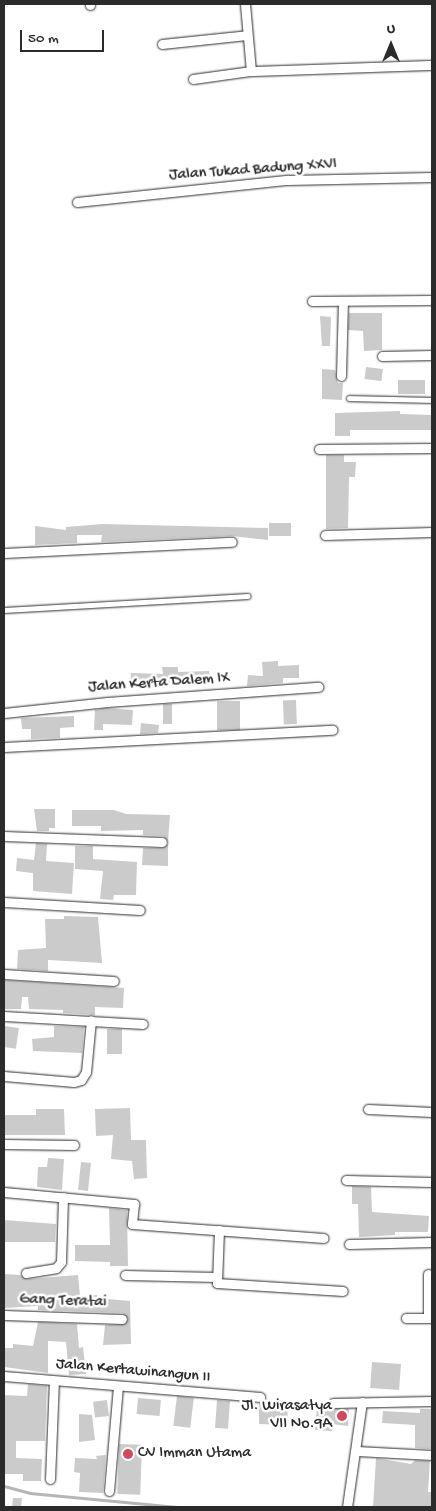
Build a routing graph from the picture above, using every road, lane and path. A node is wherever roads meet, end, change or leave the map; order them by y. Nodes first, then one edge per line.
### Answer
1 (245, 4) edge
2 (247, 35) junction
3 (162, 44) dead end
4 (432, 65) edge
5 (251, 71) junction
6 (193, 79) dead end
7 (432, 177) edge
8 (77, 202) dead end
9 (432, 300) edge
10 (312, 301) dead end
11 (342, 302) junction
12 (432, 355) edge
13 (382, 356) dead end
14 (341, 376) dead end
15 (349, 398) dead end
16 (432, 400) edge
17 (432, 448) edge
18 (319, 449) dead end
19 (432, 532) edge
20 (324, 536) dead end
21 (232, 542) dead end
22 (4, 552) edge
23 (248, 596) dead end
24 (4, 610) edge
25 (318, 687) dead end
26 (4, 714) edge
27 (333, 730) dead end
28 (4, 747) edge
29 (4, 836) edge
30 (162, 842) dead end
31 (4, 902) edge
32 (140, 910) dead end
33 (4, 974) edge
34 (114, 981) dead end
35 (4, 1016) edge
36 (91, 1020) junction
37 (143, 1024) dead end
38 (4, 1076) edge
39 (368, 1109) dead end
40 (432, 1112) edge
41 (4, 1144) edge
42 (74, 1145) dead end
43 (346, 1180) dead end
44 (432, 1182) edge
45 (4, 1192) edge
46 (64, 1198) junction
47 (219, 1230) junction
48 (323, 1238) dead end
49 (432, 1242) edge
50 (349, 1244) dead end
51 (26, 1273) dead end
52 (428, 1274) dead end
53 (125, 1275) dead end
54 (217, 1277) junction
55 (344, 1291) dead end
56 (4, 1315) edge
57 (406, 1318) dead end
58 (430, 1318) edge
59 (122, 1319) dead end
60 (4, 1376) edge
61 (54, 1381) junction
62 (118, 1386) junction
63 (260, 1397) dead end
64 (432, 1401) edge
65 (362, 1402) junction
66 (333, 1403) dead end
67 (357, 1451) junction
68 (432, 1455) edge
69 (50, 1478) dead end
70 (109, 1491) dead end
71 (346, 1507) edge

1 - 2 street
2 - 3 street
2 - 5 street
4 - 5 street
5 - 6 street
7 - 8 street, Jalan Tukad Badung XXVI
9 - 11 street
10 - 11 street
11 - 14 street
12 - 13 street
15 - 16 lane
17 - 18 street
19 - 20 street
21 - 22 street
23 - 24 lane
25 - 26 street, Jalan Kerta Dalem IX
27 - 28 street
29 - 30 street
31 - 32 street
33 - 34 street
35 - 36 street
36 - 37 street
36 - 38 street
39 - 40 street
41 - 42 street
43 - 44 street
45 - 46 street
46 - 47 street
46 - 51 street
47 - 48 street
47 - 54 street
49 - 50 street
52 - 58 street
53 - 54 street
54 - 55 street
56 - 59 street, Gang Teratai
57 - 58 street
60 - 61 street, Jalan Kertawinangun II
61 - 62 street, Jalan Kertawinangun II
61 - 69 street
62 - 63 street, Jalan Kertawinangun II
62 - 70 street
64 - 65 street
65 - 66 street
65 - 67 street
67 - 68 street
67 - 71 street

